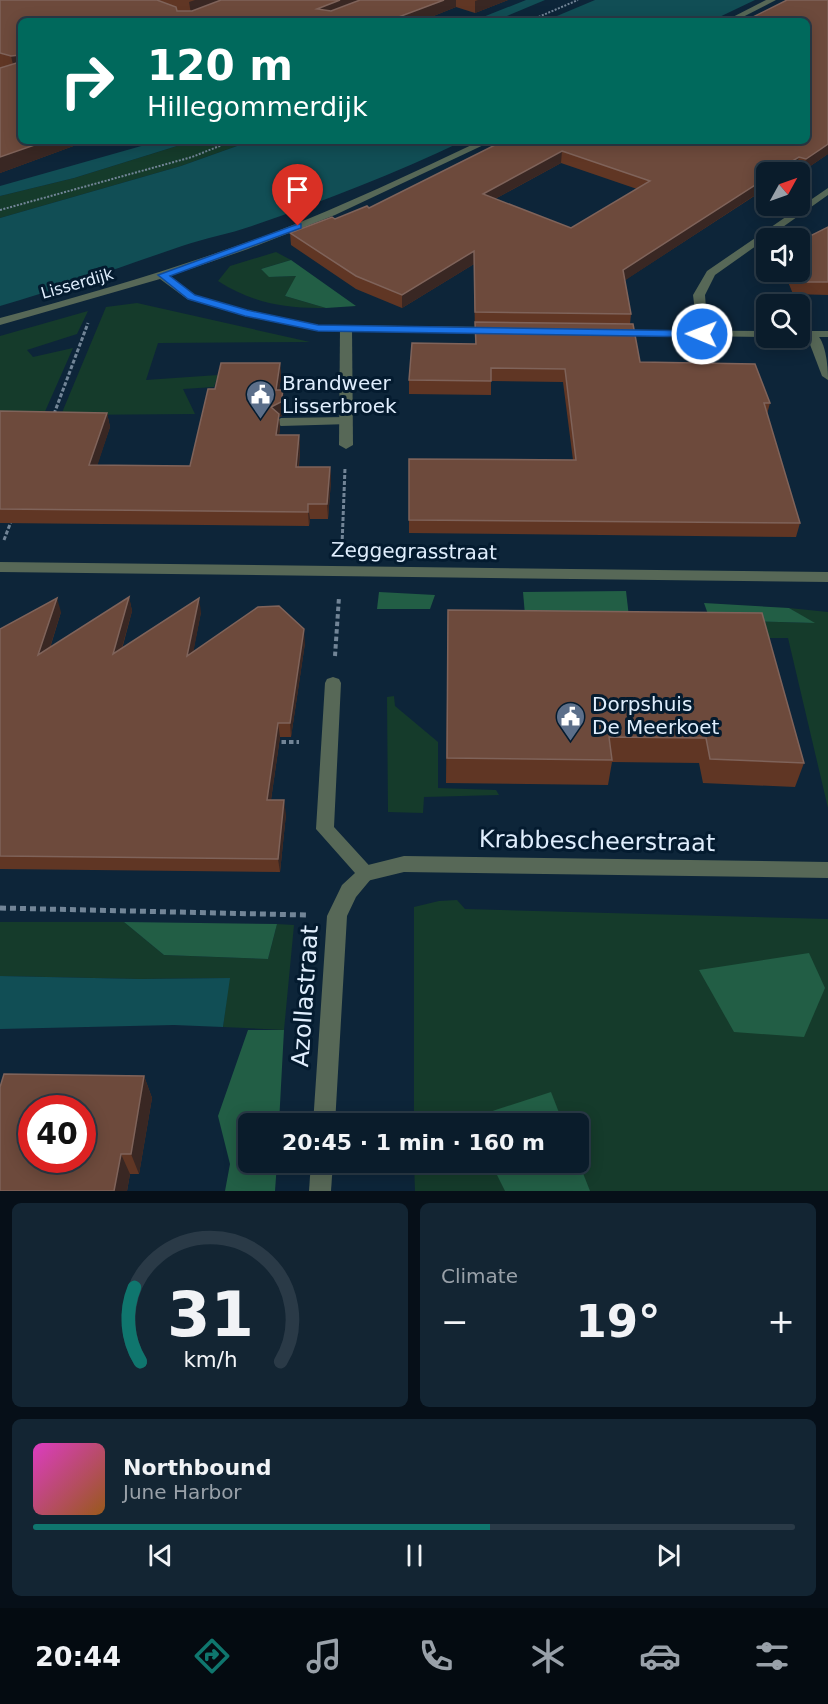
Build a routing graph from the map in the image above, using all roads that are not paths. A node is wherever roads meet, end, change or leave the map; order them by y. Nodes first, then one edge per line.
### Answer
1 (772, 0) edge
2 (735, 18) edge
3 (481, 144) edge
4 (828, 191) edge
5 (162, 275) junction
6 (0, 322) edge
7 (346, 328) junction
8 (500, 330) edge
9 (607, 332) edge
10 (702, 334) junction
11 (756, 334) edge
12 (810, 334) edge
13 (828, 334) edge
14 (810, 342) edge
15 (828, 376) edge
16 (346, 421) junction
17 (282, 422) edge
18 (346, 445) road end
19 (0, 567) edge
20 (828, 577) edge
21 (333, 683) road end
22 (828, 870) edge
23 (367, 873) junction
24 (325, 1113) edge
25 (321, 1173) edge
26 (320, 1191) edge

1 - 2 street
3 - 5 street, Lisserdijk
4 - 10 street
5 - 6 street, Lisserdijk
5 - 7 street
7 - 8 street
7 - 16 street
9 - 10 street
10 - 11 street
12 - 13 street
14 - 15 street
16 - 17 street
16 - 18 street
19 - 20 street, Zeggegrasstraat
21 - 23 street
22 - 23 street, Krabbescheerstraat
23 - 24 street, Azollastraat
25 - 26 street

